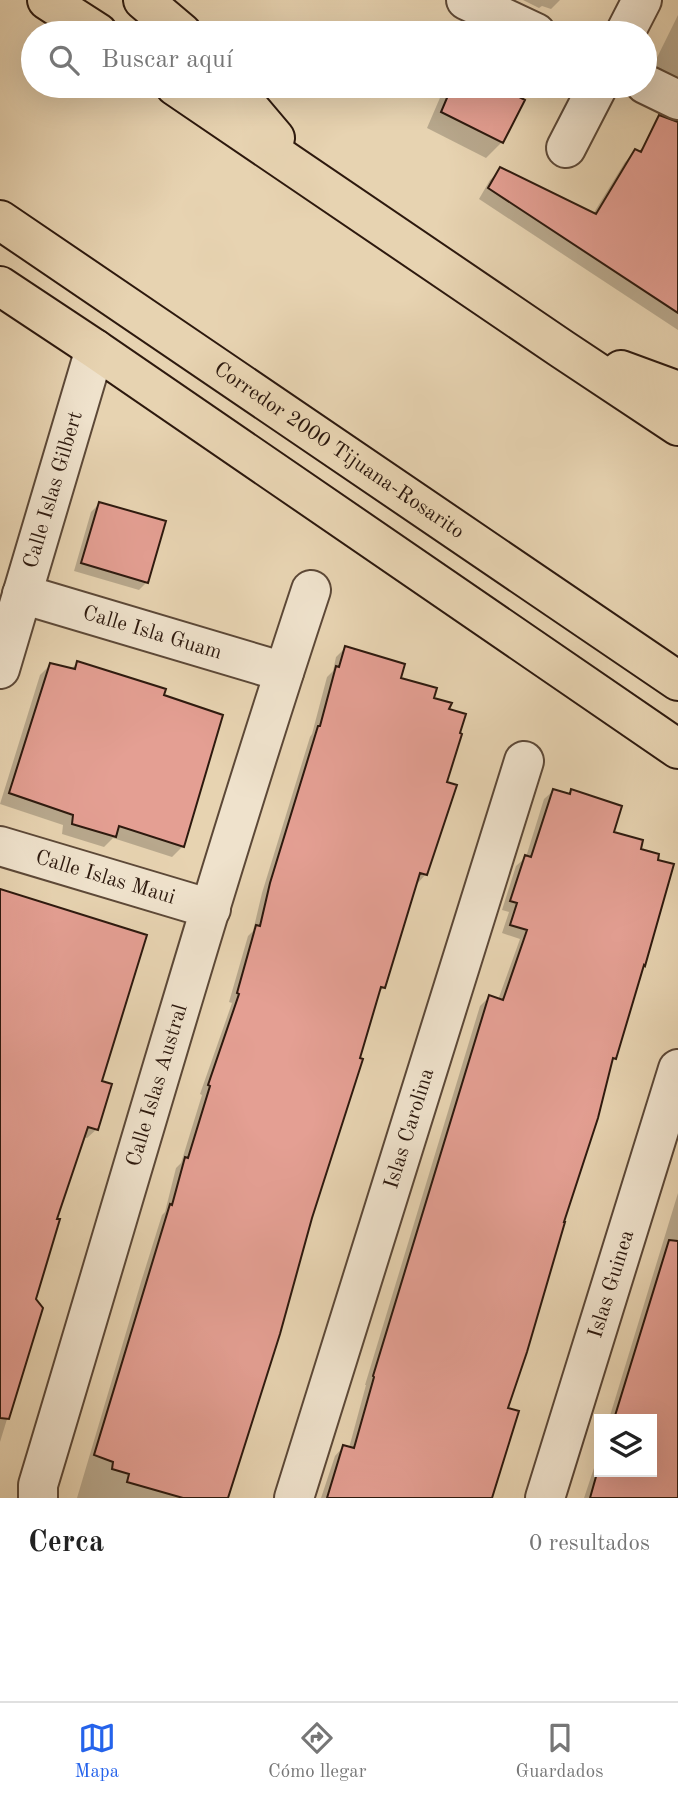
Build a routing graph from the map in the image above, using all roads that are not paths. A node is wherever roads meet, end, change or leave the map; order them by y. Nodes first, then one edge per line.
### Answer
1 (47, 0) edge
2 (143, 0) edge
3 (466, 0) edge
4 (642, 0) edge
5 (79, 21) edge
6 (168, 21) edge
7 (511, 21) edge
8 (631, 21) edge
9 (657, 90) edge
10 (193, 98) edge
11 (241, 98) edge
12 (592, 98) edge
13 (678, 100) edge
14 (566, 148) dead end
15 (309, 176) junction
16 (0, 220) edge
17 (0, 286) edge
18 (95, 349) junction
19 (562, 349) junction
20 (678, 390) edge
21 (678, 426) edge
22 (311, 590) dead end
23 (22, 594) junction
24 (0, 669) edge
25 (284, 672) junction
26 (678, 681) edge
27 (678, 749) edge
28 (524, 761) dead end
29 (0, 846) edge
30 (211, 909) junction
31 (678, 1069) edge
32 (38, 1498) edge
33 (294, 1498) edge
34 (545, 1498) edge

1 - 5 highway
2 - 6 highway
3 - 7 street
4 - 8 street
9 - 13 street
10 - 15 highway
11 - 15 highway
12 - 14 street
15 - 19 highway
16 - 26 highway, Corredor 2000 Tijuana-Rosarito
17 - 18 highway
18 - 23 street, Calle Islas Gilbert
18 - 27 highway
19 - 20 highway
19 - 21 highway
22 - 25 street, Calle Islas Austral
23 - 24 street, Calle Islas Gilbert
23 - 25 street, Calle Isla Guam
25 - 30 street, Calle Islas Austral
28 - 33 street, Islas Carolina
29 - 30 street, Calle Islas Maui
30 - 32 street, Calle Islas Austral
31 - 34 street, Islas Guinea

